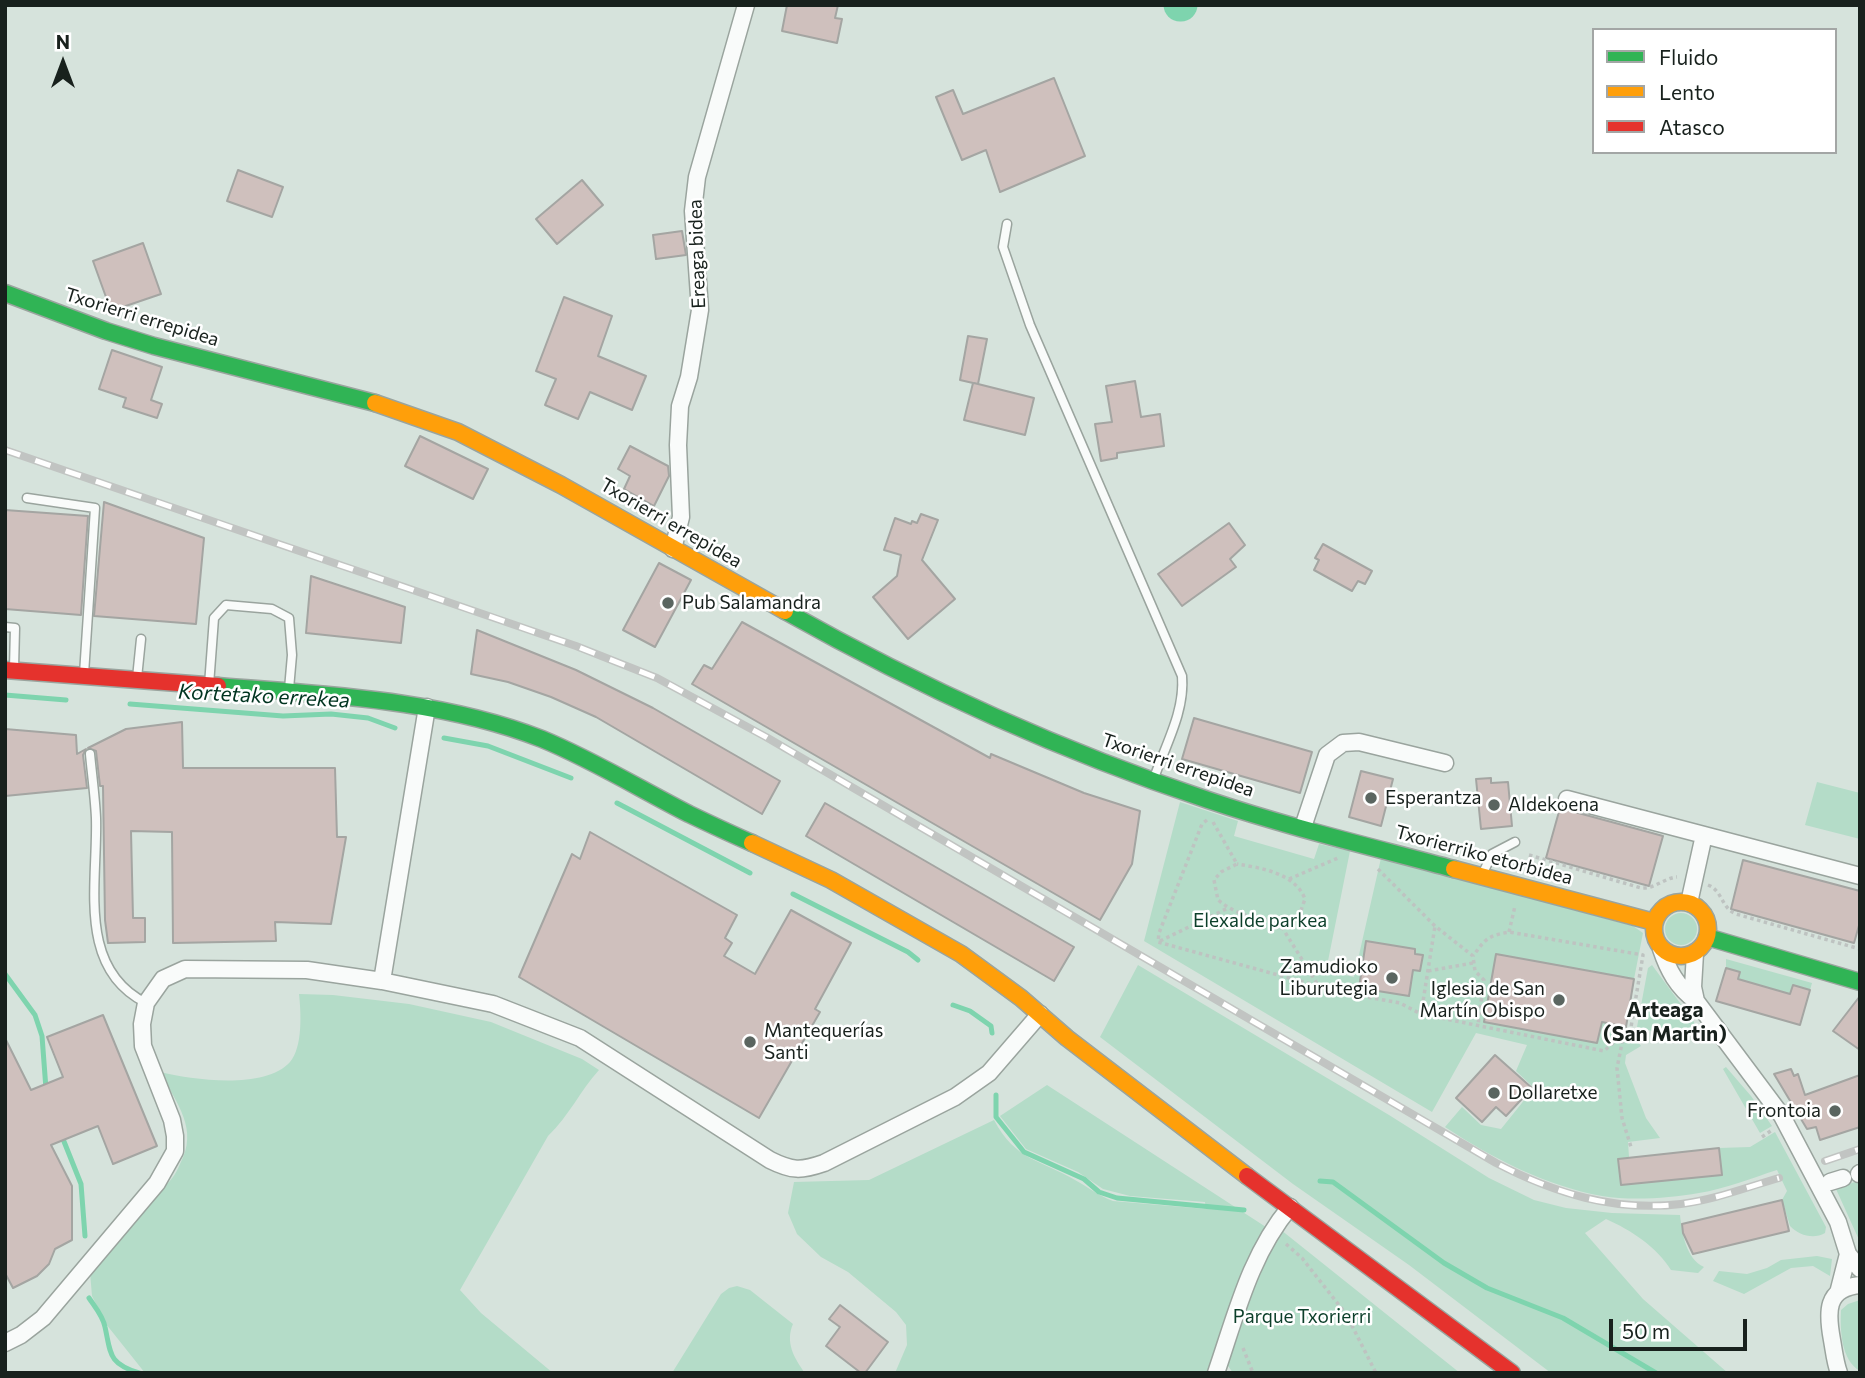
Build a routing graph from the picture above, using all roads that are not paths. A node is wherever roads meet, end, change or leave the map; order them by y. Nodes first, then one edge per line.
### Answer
1 (746, 5) edge
2 (1007, 224) dead end
3 (5, 293) edge
4 (27, 498) dead end
5 (673, 549) junction
6 (5, 627) edge
7 (141, 639) dead end
8 (10, 670) edge
9 (84, 677) junction
10 (137, 681) junction
11 (208, 686) junction
12 (289, 692) junction
13 (427, 707) junction
14 (90, 754) dead end
15 (1445, 763) dead end
16 (1153, 780) junction
17 (1567, 799) dead end
18 (1303, 827) junction
19 (1704, 835) junction
20 (1515, 842) dead end
21 (1482, 875) junction
22 (1860, 876) edge
23 (1689, 903) junction
24 (1654, 922) junction
25 (1707, 937) junction
26 (1661, 948) junction
27 (1695, 953) junction
28 (382, 981) junction
29 (1860, 982) edge
30 (1696, 1001) junction
31 (146, 1003) junction
32 (1040, 1014) junction
33 (1290, 1207) junction
34 (1848, 1254) junction
35 (1860, 1269) edge
36 (1860, 1285) edge
37 (1838, 1293) junction
38 (5, 1343) edge
39 (1216, 1373) edge
40 (1512, 1373) edge
41 (1839, 1373) edge

1 - 5 street, Ereaga bidea
2 - 16 lane
3 - 5 street, Txorierri errepidea
4 - 9 lane
5 - 16 street, Txorierri errepidea
6 - 8 lane
7 - 10 lane
8 - 9 street
9 - 10 street
10 - 11 street
11 - 12 street
11 - 12 lane
12 - 13 street
13 - 28 street
13 - 32 street
14 - 31 lane
15 - 18 street
16 - 18 street, Txorierri errepidea
17 - 19 street
18 - 21 street, Txorierriko etorbidea
19 - 22 street
19 - 23 street
20 - 21 lane
21 - 24 street, Txorierriko etorbidea
23 - 24 street
23 - 25 street
24 - 26 street
25 - 27 street
25 - 29 street
26 - 27 street
26 - 30 street
27 - 30 street
28 - 31 street
28 - 32 street
30 - 34 street
31 - 38 street
32 - 33 street
33 - 39 street
33 - 40 street
34 - 35 street
34 - 37 street
36 - 37 street
37 - 41 street

